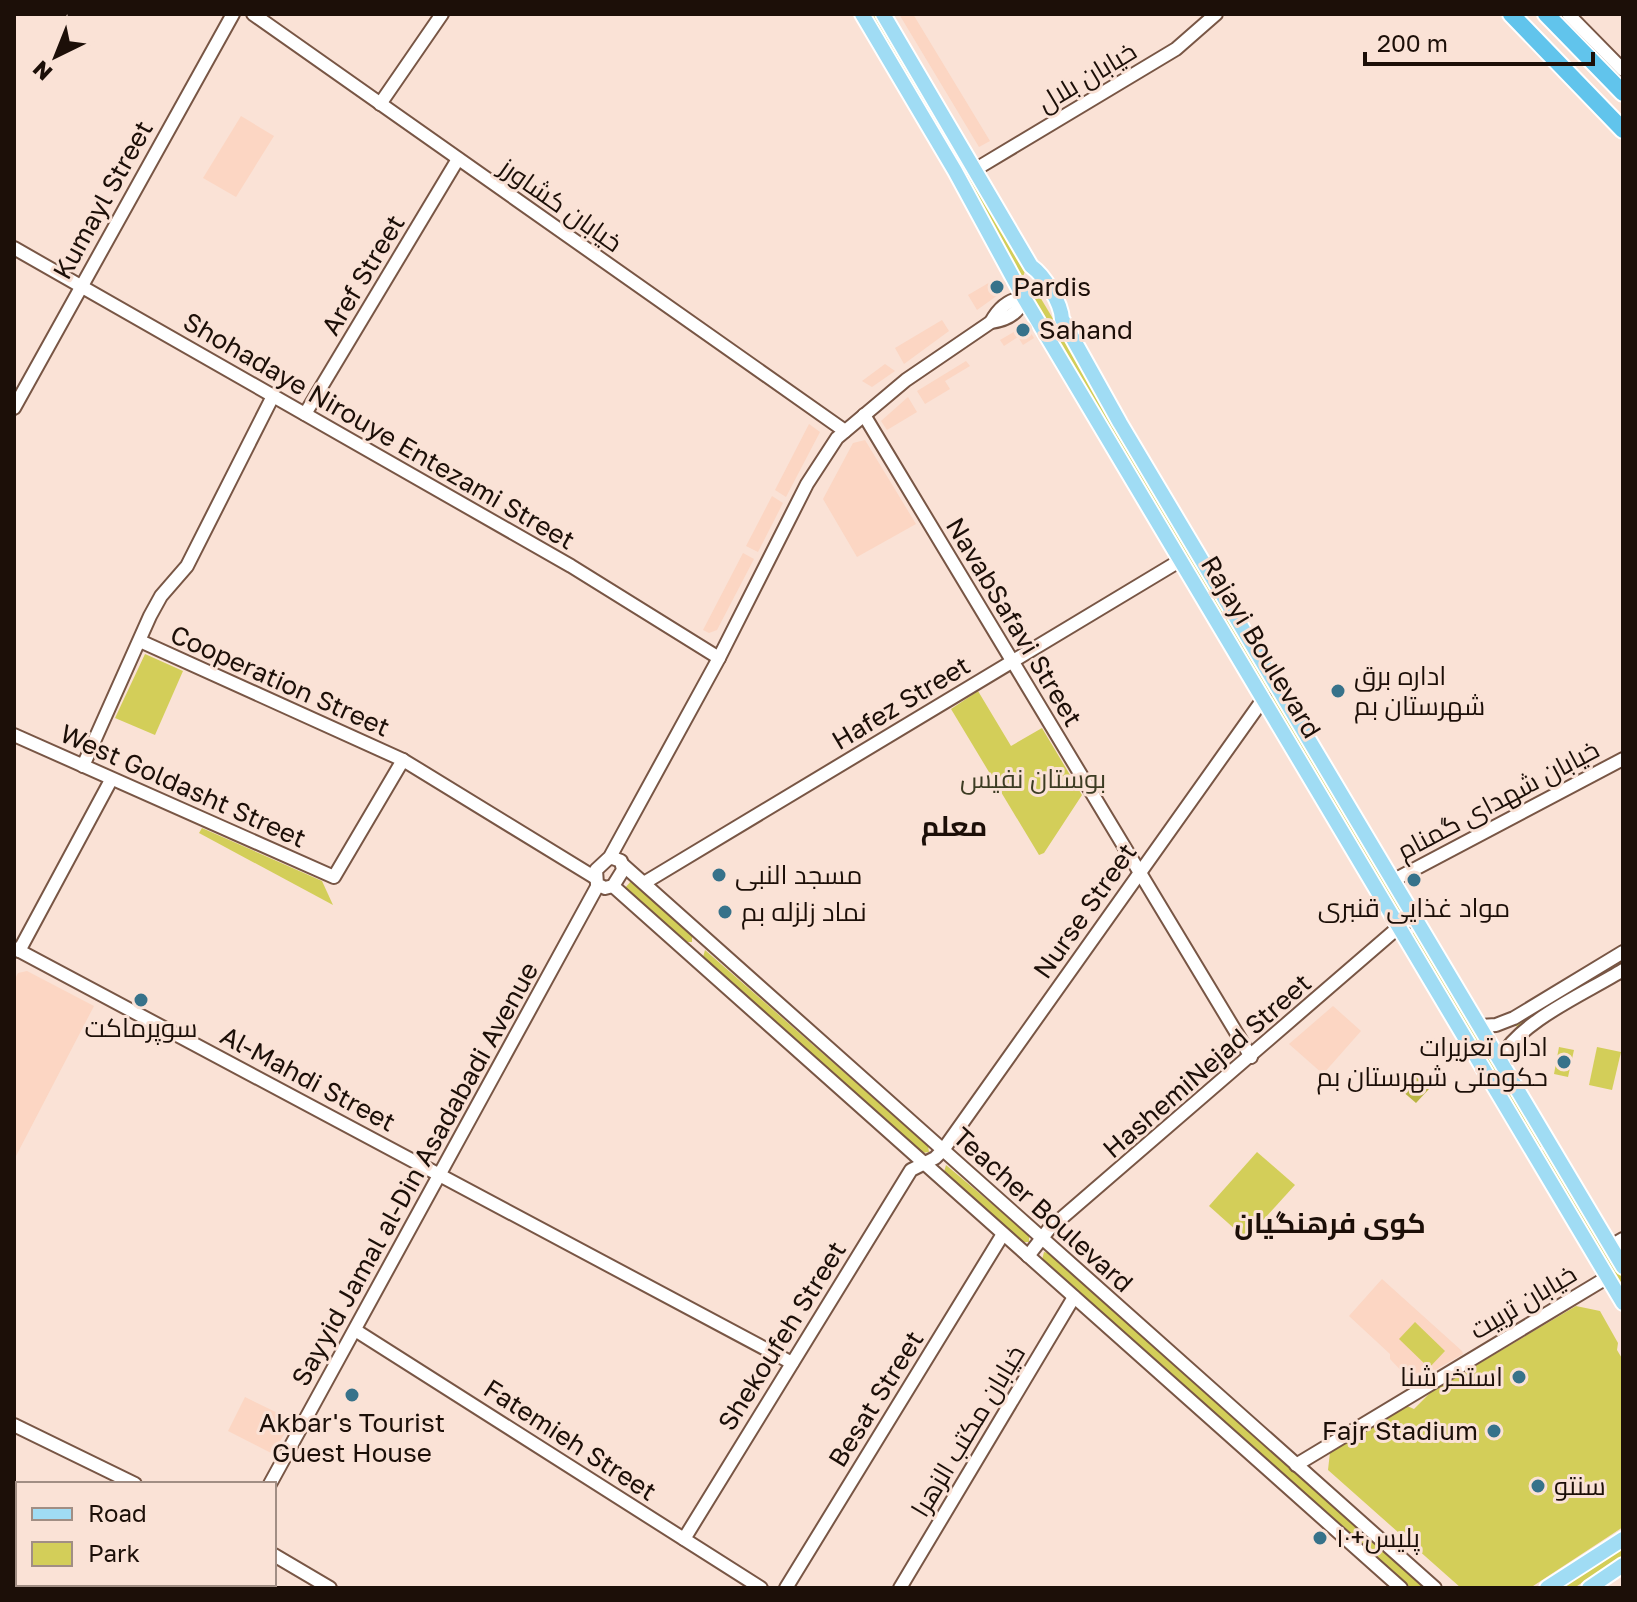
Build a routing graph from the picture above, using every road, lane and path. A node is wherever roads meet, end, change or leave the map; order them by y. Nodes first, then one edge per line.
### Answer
1 (233, 14) edge
2 (253, 14) edge
3 (442, 14) edge
4 (862, 14) edge
5 (883, 14) edge
6 (1216, 14) edge
7 (1511, 14) edge
8 (1546, 14) edge
9 (1568, 14) edge
10 (1623, 70) edge
11 (1623, 93) edge
12 (380, 104) junction
13 (1623, 130) edge
14 (458, 159) junction
15 (976, 169) junction
16 (14, 248) edge
17 (1031, 266) junction
18 (81, 286) junction
19 (1024, 298) junction
20 (1062, 319) junction
21 (273, 396) junction
22 (14, 408) edge
23 (305, 414) junction
24 (864, 415) junction
25 (845, 431) junction
26 (1181, 560) junction
27 (1239, 621) junction
28 (1223, 630) junction
29 (140, 641) junction
30 (719, 658) junction
31 (1013, 662) junction
32 (1264, 698) junction
33 (14, 735) edge
34 (1623, 759) edge
35 (403, 760) junction
36 (83, 766) junction
37 (111, 780) junction
38 (610, 857) junction
39 (622, 864) junction
40 (1139, 872) junction
41 (1394, 880) junction
42 (596, 881) junction
43 (644, 883) junction
44 (613, 886) junction
45 (1415, 916) junction
46 (1397, 928) junction
47 (705, 938) junction
48 (17, 950) edge
49 (1623, 952) edge
50 (690, 955) junction
51 (1623, 970) edge
52 (1514, 1018) junction
53 (1480, 1026) junction
54 (1522, 1032) junction
55 (1251, 1057) junction
56 (1500, 1059) junction
57 (943, 1150) junction
58 (924, 1163) junction
59 (441, 1174) junction
60 (1003, 1234) junction
61 (1043, 1239) junction
62 (1617, 1243) edge
63 (1028, 1256) junction
64 (1623, 1267) edge
65 (1608, 1277) junction
66 (1074, 1297) junction
67 (1623, 1303) edge
68 (355, 1330) junction
69 (792, 1363) junction
70 (14, 1425) edge
71 (1296, 1465) junction
72 (131, 1482) edge
73 (271, 1482) edge
74 (684, 1539) junction
75 (1623, 1539) edge
76 (276, 1556) edge
77 (1623, 1565) edge
78 (330, 1588) edge
79 (761, 1588) edge
80 (786, 1588) edge
81 (900, 1588) edge
82 (1401, 1588) edge
83 (1435, 1588) edge
84 (1547, 1588) edge
85 (1589, 1588) edge

1 - 18 street, Kumayl Street
2 - 12 street, خیابان کشاورز
3 - 12 street
4 - 19 main road, Rajayi Boulevard
5 - 15 main road, Rajayi Boulevard
6 - 15 street, خیابان بلال
7 - 13 highway
8 - 11 highway
9 - 10 street
12 - 14 street, خیابان کشاورز
14 - 23 street, Aref Street
14 - 25 street, خیابان کشاورز
15 - 17 main road, Rajayi Boulevard
16 - 18 street, Shohadaye Nirouye Entezami Street
17 - 19 main road
17 - 20 main road, Rajayi Boulevard
18 - 21 street, Shohadaye Nirouye Entezami Street
18 - 22 street, Kumayl Street
19 - 20 main road
19 - 24 street
19 - 26 main road, Rajayi Boulevard
20 - 27 main road, Rajayi Boulevard
21 - 23 street, Shohadaye Nirouye Entezami Street
21 - 29 street
23 - 30 street, Shohadaye Nirouye Entezami Street
24 - 25 street
24 - 31 street, NavabSafavi Street
25 - 30 street
26 - 28 main road, Rajayi Boulevard
26 - 31 street, Hafez Street
27 - 28 main road
27 - 41 main road, Rajayi Boulevard
28 - 32 main road, Rajayi Boulevard
29 - 35 street, Cooperation Street
29 - 36 street
30 - 38 street
31 - 40 street, NavabSafavi Street
31 - 43 street, Hafez Street
32 - 40 street, Nurse Street
32 - 46 main road, Rajayi Boulevard
33 - 36 street, West Goldasht Street
34 - 41 street, خیابان شهدای گمنام
35 - 37 street, West Goldasht Street
35 - 42 street, Cooperation Street
36 - 37 street, West Goldasht Street
37 - 48 street
38 - 39 street
38 - 42 street
39 - 43 street, Teacher Boulevard
39 - 44 street
40 - 55 street, NavabSafavi Street
40 - 57 street, Nurse Street
41 - 45 main road, Rajayi Boulevard
42 - 44 street
42 - 59 street, Sayyid Jamal al-Din Asadabadi Avenue
43 - 47 street, Teacher Boulevard
44 - 50 street, Teacher Boulevard
45 - 46 street, HashemiNejad Street
45 - 53 main road, Rajayi Boulevard
46 - 55 street, HashemiNejad Street
46 - 65 main road, Rajayi Boulevard
47 - 50 street
47 - 57 street, Teacher Boulevard
48 - 59 street, Al-Mahdi Street
49 - 52 street
50 - 58 street, Teacher Boulevard
51 - 54 street
52 - 53 street
52 - 54 street
53 - 56 main road, Rajayi Boulevard
54 - 56 street
55 - 61 street, HashemiNejad Street
56 - 62 main road, Rajayi Boulevard
57 - 58 street, Shekoufeh Street
57 - 61 street, Teacher Boulevard
58 - 60 street, Teacher Boulevard
58 - 69 street, Shekoufeh Street
59 - 68 street, Sayyid Jamal al-Din Asadabadi Avenue
59 - 69 street, Al-Mahdi Street
60 - 63 street, Teacher Boulevard
60 - 80 street, Besat Street
61 - 63 street, HashemiNejad Street
61 - 71 street, Teacher Boulevard
62 - 64 main road, Rajayi Boulevard
63 - 66 street, Teacher Boulevard
65 - 67 main road, Rajayi Boulevard
65 - 71 street, خیابان تربیت
66 - 81 street, خیابان مکتب الزهرا
66 - 82 street, Teacher Boulevard
68 - 73 street, Sayyid Jamal al-Din Asadabadi Avenue
68 - 74 street, Fatemieh Street
69 - 74 street, Shekoufeh Street
70 - 72 street
71 - 83 street, Teacher Boulevard
74 - 79 street, Fatemieh Street
75 - 84 main road
76 - 78 street
77 - 85 main road

